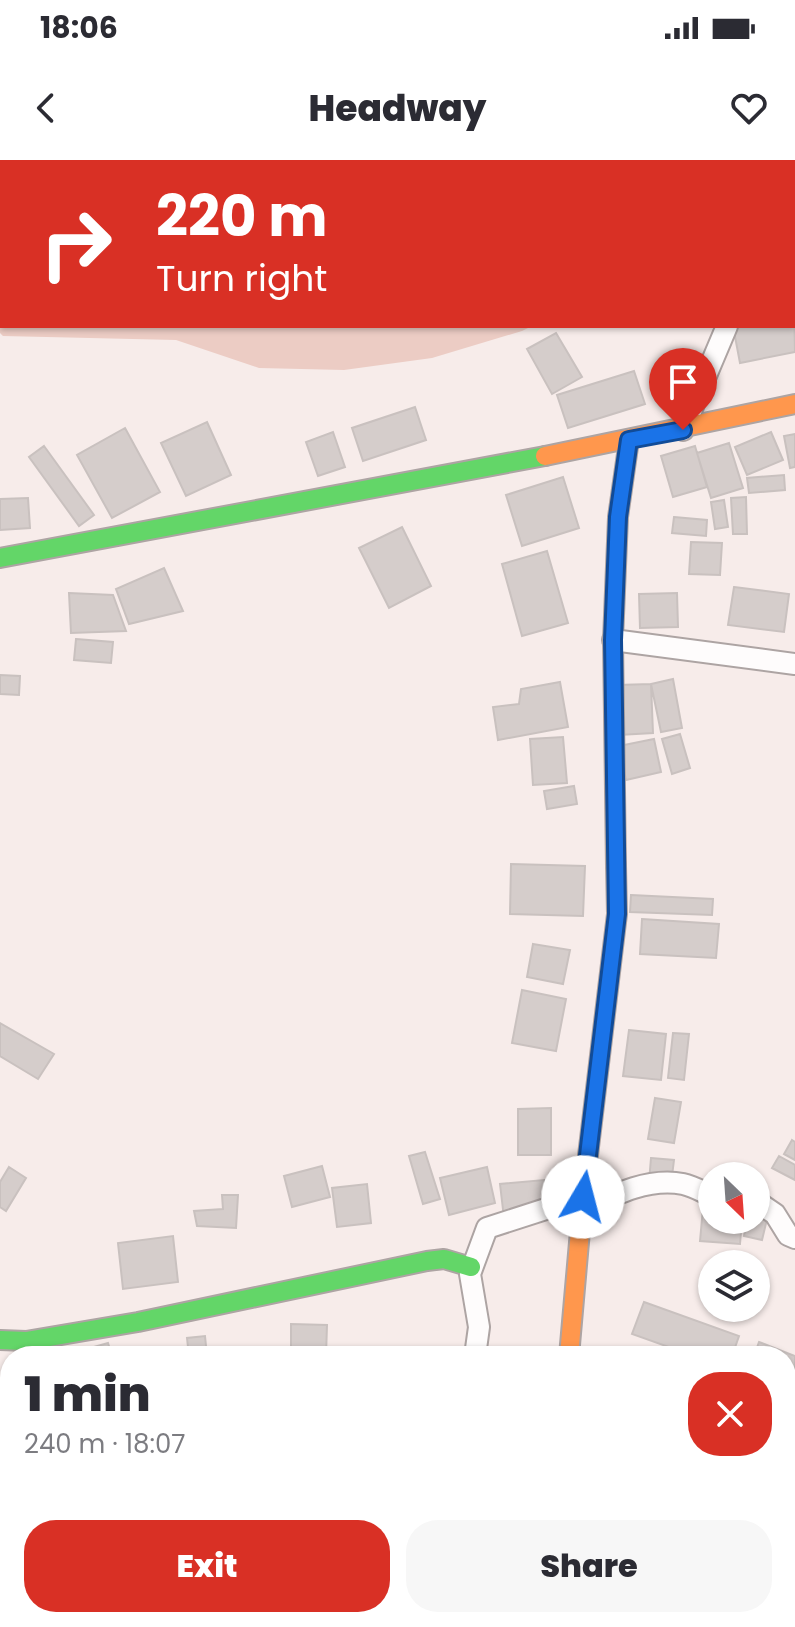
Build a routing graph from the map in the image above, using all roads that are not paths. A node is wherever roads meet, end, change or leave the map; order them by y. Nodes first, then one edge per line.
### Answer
1 (726, 328) edge
2 (795, 404) edge
3 (683, 430) junction
4 (629, 440) junction
5 (0, 558) edge
6 (613, 640) junction
7 (795, 664) edge
8 (698, 1190) edge
9 (582, 1204) junction
10 (770, 1211) edge
11 (795, 1238) edge
12 (471, 1267) junction
13 (0, 1340) edge
14 (476, 1346) edge
15 (570, 1346) edge

1 - 3 street
2 - 3 street
3 - 4 street
4 - 5 street
4 - 6 street
6 - 7 street
6 - 9 street
8 - 9 street
9 - 12 street
9 - 15 street
10 - 11 street
12 - 13 street
12 - 14 street

